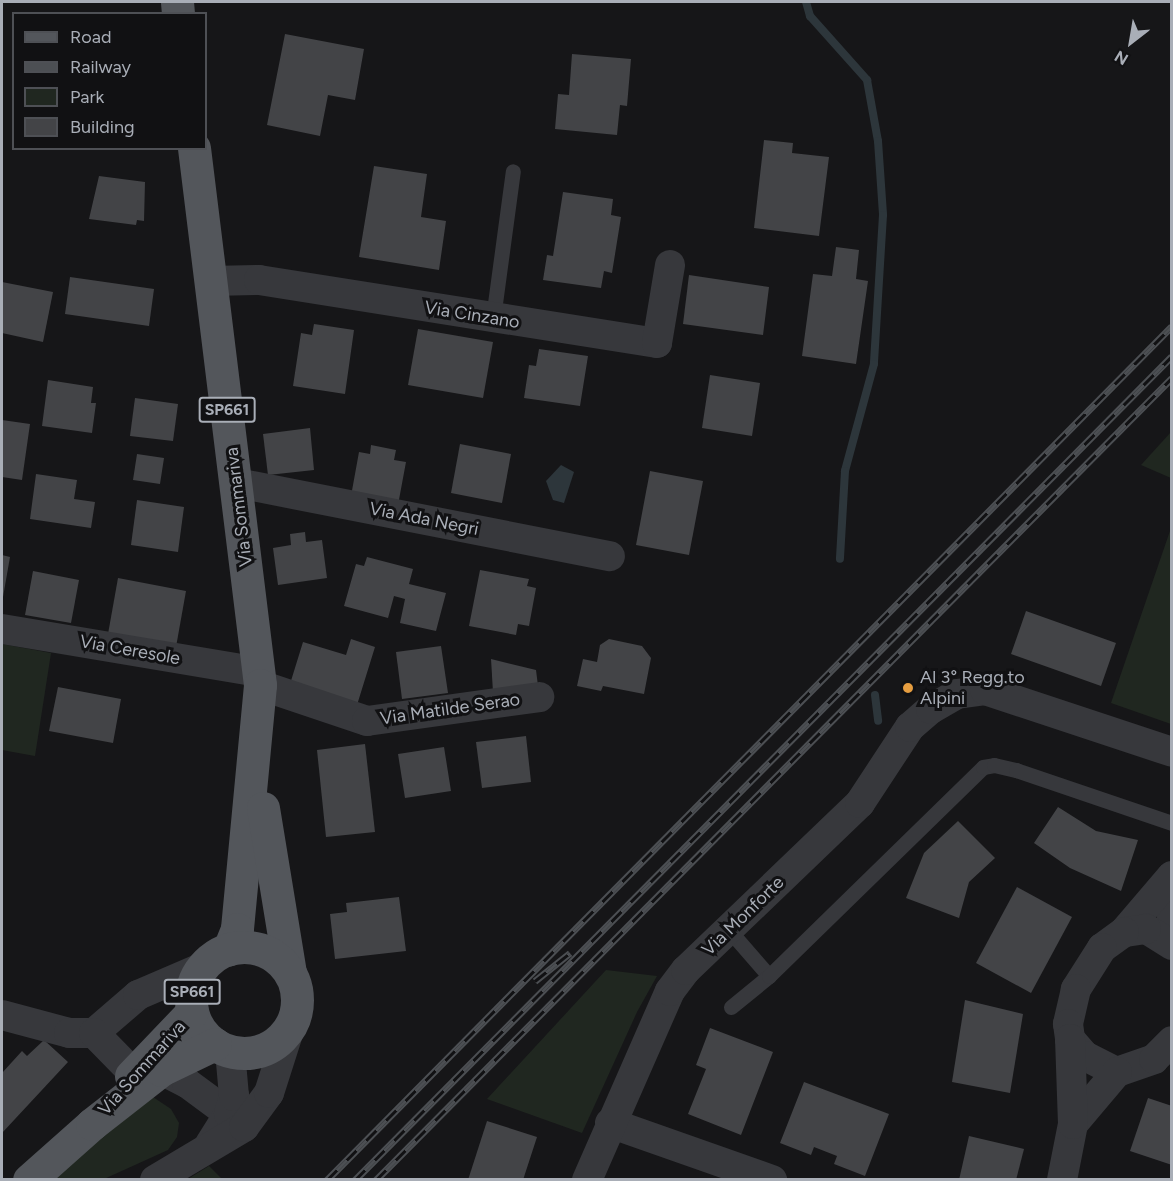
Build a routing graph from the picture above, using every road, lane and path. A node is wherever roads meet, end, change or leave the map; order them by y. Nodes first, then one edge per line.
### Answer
1 (194, 150) edge
2 (513, 171) dead end
3 (670, 266) dead end
4 (210, 281) junction
5 (493, 318) junction
6 (237, 483) junction
7 (610, 556) dead end
8 (2, 628) edge
9 (259, 678) junction
10 (539, 698) dead end
11 (1172, 752) edge
12 (256, 759) junction
13 (1172, 823) edge
14 (1171, 877) edge
15 (1172, 926) edge
16 (729, 930) junction
17 (1124, 932) junction
18 (1172, 945) edge
19 (229, 949) junction
20 (201, 968) junction
21 (290, 973) junction
22 (769, 976) junction
23 (731, 1008) dead end
24 (192, 1012) junction
25 (2, 1015) edge
26 (291, 1024) junction
27 (94, 1033) junction
28 (1070, 1039) junction
29 (1172, 1041) edge
30 (222, 1047) junction
31 (147, 1072) junction
32 (1117, 1072) junction
33 (229, 1114) junction
34 (610, 1123) junction
35 (1073, 1124) junction
36 (207, 1150) junction
37 (29, 1179) edge
38 (155, 1179) edge
39 (587, 1179) edge
40 (772, 1179) edge
41 (1062, 1179) edge

1 - 4 main road, Via Sommariva / SP661
2 - 5 lane
3 - 5 street, Via Cinzano
4 - 5 street, Via Cinzano
4 - 6 main road, Via Sommariva / SP661
6 - 7 street, Via Ada Negri
6 - 9 main road, Via Sommariva / SP661
8 - 9 street, Via Ceresole
9 - 10 street, Via Matilde Serao
9 - 12 main road, Via Sommariva / SP661
11 - 16 street, Via Monforte
12 - 19 main road, Via Sommariva / SP661
12 - 21 main road, Via Sommariva / SP661
13 - 22 lane
14 - 15 street
14 - 17 street
16 - 22 lane
16 - 34 street, Via Monforte
17 - 18 street
17 - 28 street
19 - 20 main road, SP661
19 - 21 main road
20 - 24 main road, Via Sommariva / SP661
20 - 27 street
21 - 26 main road, Via Sommariva / SP661
22 - 23 lane
24 - 30 main road, Via Sommariva / SP661
24 - 31 main road, Via Sommariva / SP661
25 - 27 street
26 - 30 main road, Via Sommariva / SP661
26 - 36 street
27 - 31 street
28 - 32 street
28 - 35 street
29 - 32 street
30 - 31 main road, Via Sommariva / SP661
30 - 33 street
31 - 33 street
31 - 37 main road, Via Sommariva / SP661
32 - 35 street
33 - 36 street
34 - 39 street, Via Monforte
34 - 40 street
35 - 41 street
36 - 38 street

